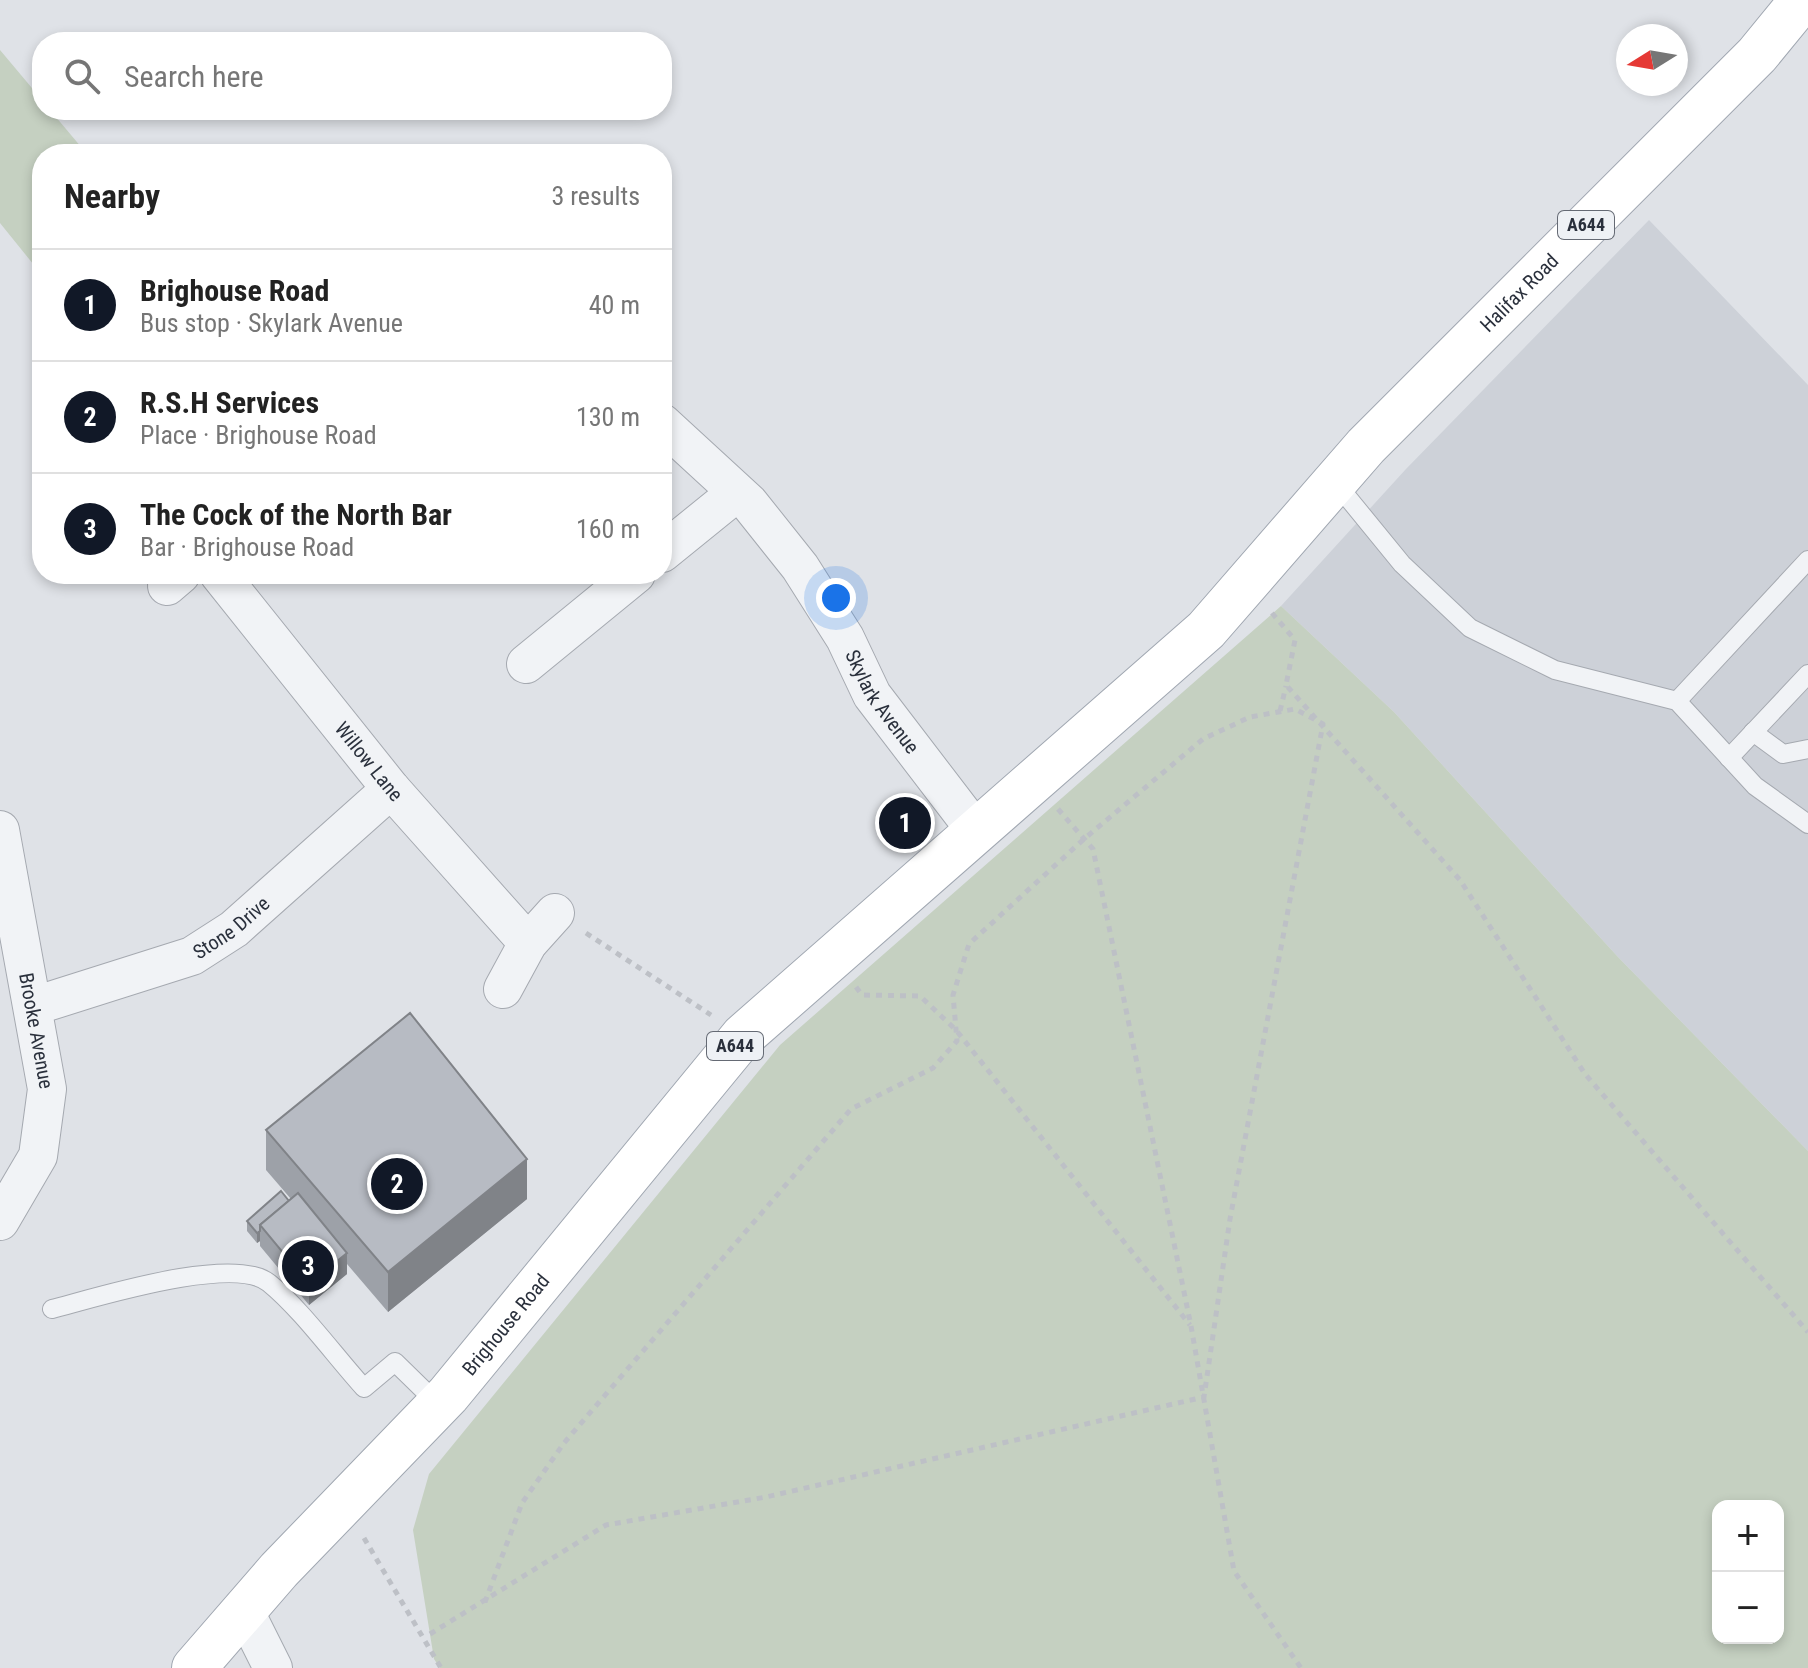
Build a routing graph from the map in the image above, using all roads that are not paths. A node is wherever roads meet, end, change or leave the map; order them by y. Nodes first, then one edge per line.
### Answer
1 (1802, 0) edge
2 (672, 432) edge
3 (1335, 482) junction
4 (736, 493) junction
5 (672, 545) edge
6 (1808, 560) edge
7 (227, 584) edge
8 (624, 584) edge
9 (526, 664) dead end
10 (1808, 674) edge
11 (1677, 701) junction
12 (1753, 732) junction
13 (1808, 749) edge
14 (1729, 758) junction
15 (391, 789) junction
16 (1808, 824) edge
17 (0, 830) edge
18 (976, 831) junction
19 (555, 913) road end
20 (528, 943) junction
21 (503, 989) dead end
22 (34, 1006) junction
23 (0, 1221) edge
24 (52, 1309) dead end
25 (439, 1405) junction
26 (244, 1610) junction
27 (194, 1668) edge
28 (273, 1668) edge

1 - 3 main road, Halifax Road / A644
2 - 4 street, Skylark Avenue
3 - 11 lane
3 - 18 main road, Brighouse Road / A644
4 - 5 street
4 - 18 street, Skylark Avenue
6 - 11 lane
7 - 15 street, Willow Lane
8 - 9 street
10 - 12 lane
11 - 14 lane
12 - 13 lane
12 - 14 lane
14 - 16 lane
15 - 20 street, Willow Lane
15 - 22 street, Stone Drive
17 - 22 street, Brooke Avenue
18 - 25 main road, Brighouse Road / A644
19 - 20 street
20 - 21 street
22 - 23 street, Brooke Avenue
24 - 25 lane
25 - 26 main road, Brighouse Road / A644
26 - 27 main road, Brighouse Road / A644
26 - 28 street

